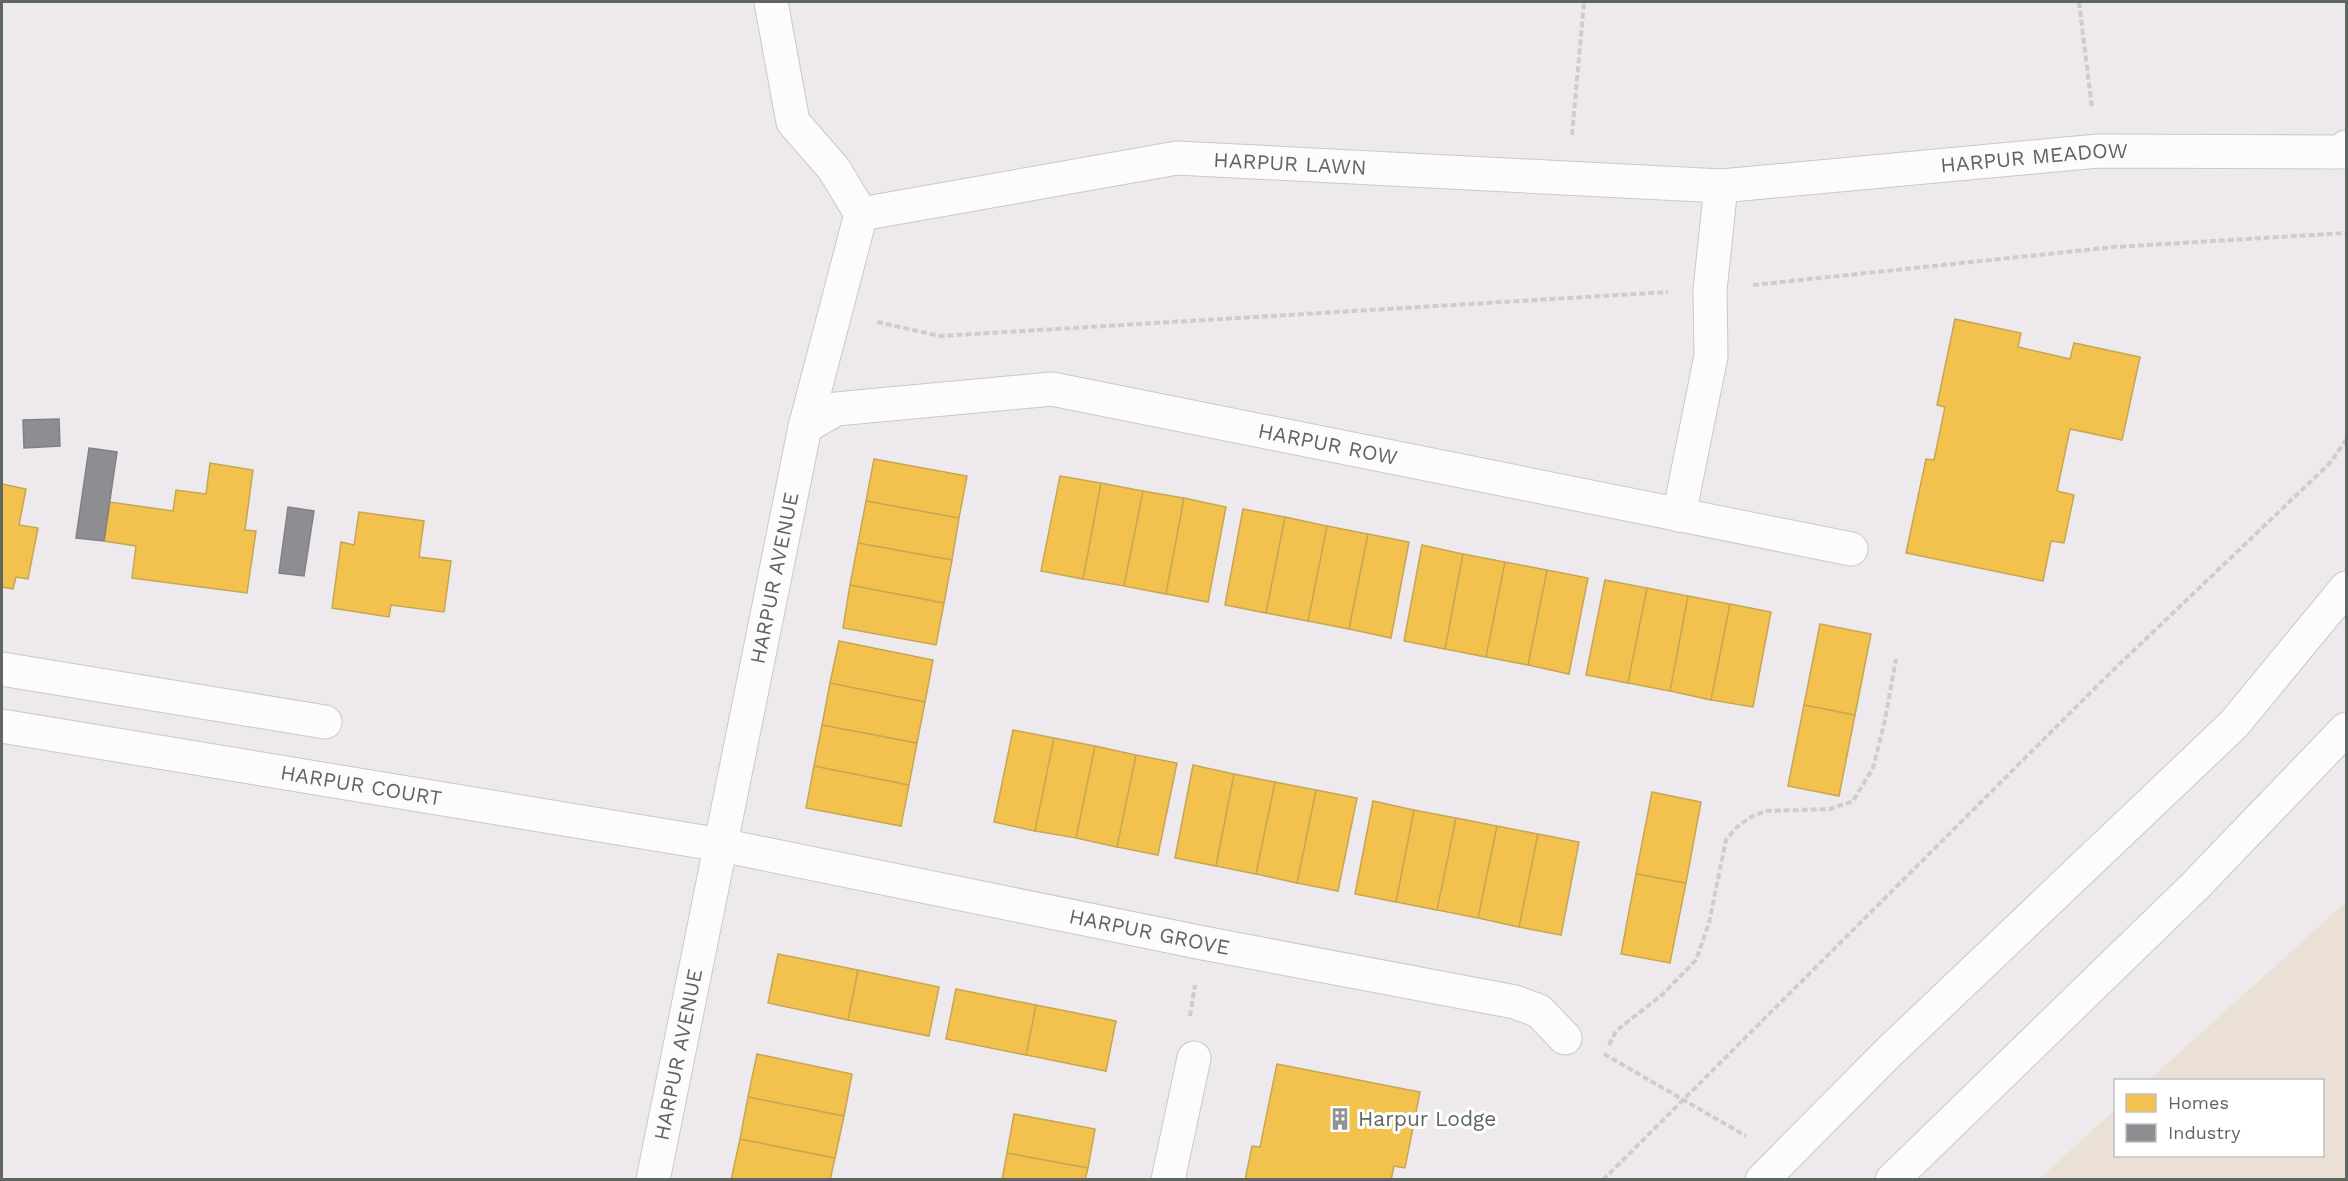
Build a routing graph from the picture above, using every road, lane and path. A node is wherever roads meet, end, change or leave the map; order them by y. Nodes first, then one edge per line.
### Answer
1 (771, 2) edge
2 (1584, 2) edge
3 (2079, 2) edge
4 (2346, 147) edge
5 (2098, 151) junction
6 (1569, 177) junction
7 (1721, 186) junction
8 (861, 214) junction
9 (2346, 233) edge
10 (1710, 290) junction
11 (835, 313) junction
12 (805, 426) junction
13 (2346, 440) edge
14 (1680, 515) junction
15 (1851, 549) dead end
16 (2346, 588) edge
17 (1896, 659) dead end
18 (2, 669) edge
19 (325, 722) dead end
20 (2, 726) edge
21 (2346, 729) edge
22 (721, 844) junction
23 (1565, 1038) joint
24 (1604, 1054) junction
25 (1194, 1058) dead end
26 (1684, 1098) junction
27 (1772, 1169) edge
28 (653, 1179) edge
29 (1168, 1179) edge
30 (1603, 1179) edge
31 (1892, 1179) edge

1 - 8 street
2 - 6 path
3 - 5 path
4 - 5 street, HARPUR MEADOW
5 - 7 street, HARPUR MEADOW
6 - 7 street, HARPUR LAWN
6 - 8 street, HARPUR LAWN
7 - 10 street
8 - 11 street, HARPUR AVENUE
9 - 10 path
10 - 11 path
10 - 14 street
11 - 12 street, HARPUR AVENUE
12 - 14 street, HARPUR ROW
12 - 22 street, HARPUR AVENUE
13 - 26 path
14 - 15 street, HARPUR ROW
16 - 27 street
17 - 24 path
18 - 19 street
20 - 22 street, HARPUR COURT
21 - 31 street
22 - 23 street, HARPUR GROVE
22 - 28 street, HARPUR AVENUE
23 - 24 path
24 - 26 path
25 - 29 street
26 - 27 path
26 - 30 path

